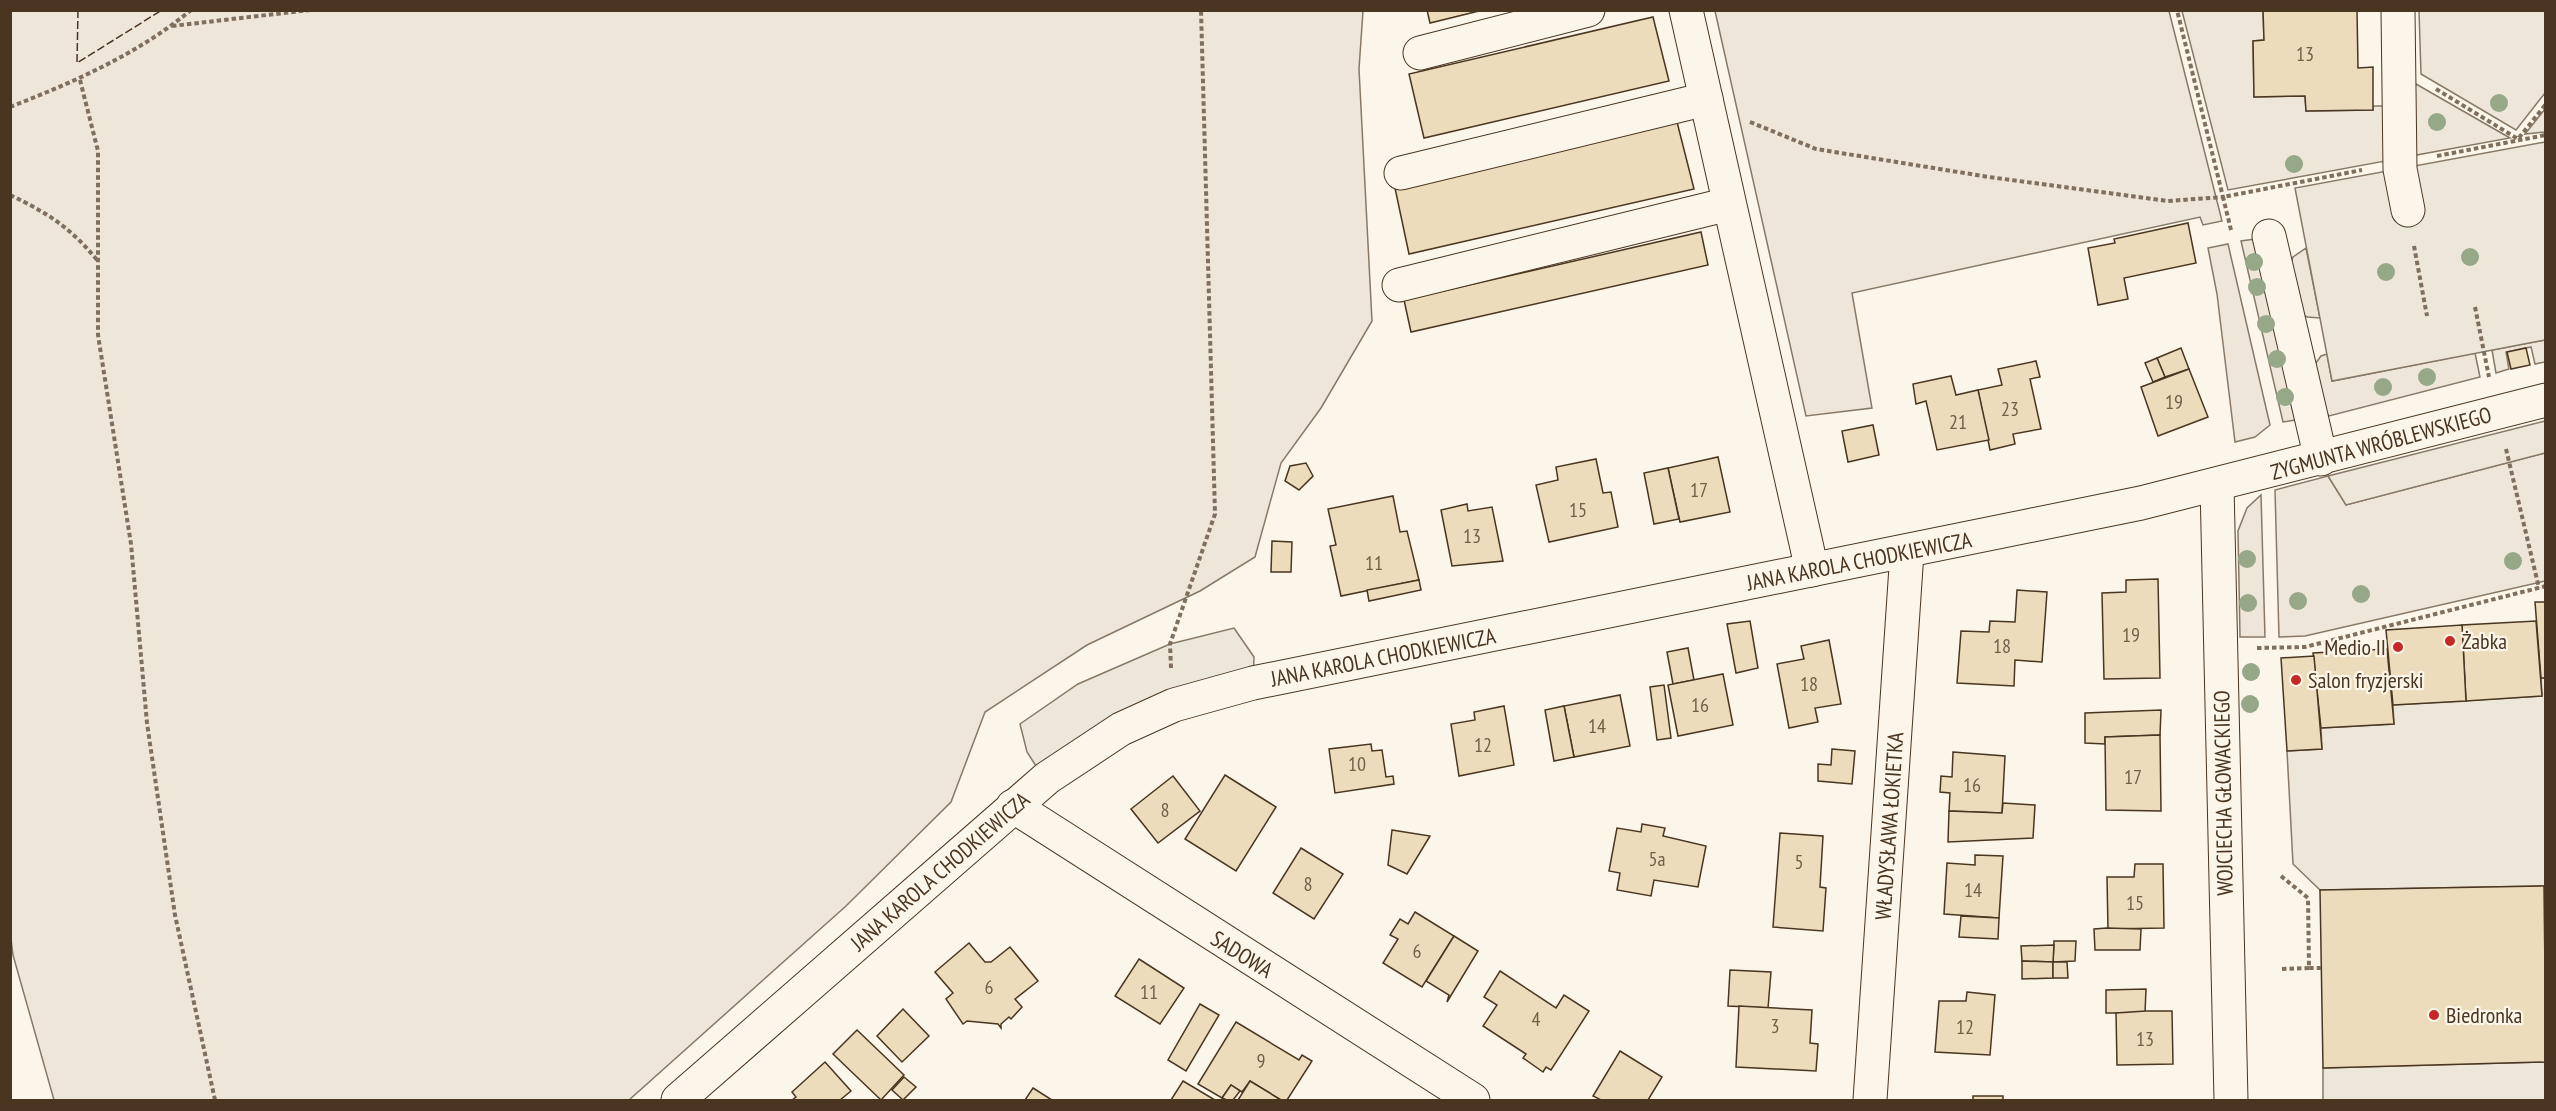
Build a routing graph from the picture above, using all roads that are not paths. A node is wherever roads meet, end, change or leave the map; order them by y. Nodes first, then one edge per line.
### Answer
1 (1588, 10) edge
2 (1686, 10) edge
3 (2398, 10) edge
4 (1420, 53) dead end
5 (1706, 99) junction
6 (1401, 173) dead end
7 (1729, 204) junction
8 (2408, 210) road end
9 (2269, 236) dead end
10 (1399, 285) dead end
11 (2546, 400) edge
12 (2321, 459) junction
13 (2217, 485) junction
14 (1907, 552) junction
15 (1812, 570) junction
16 (1013, 806) junction
17 (678, 1101) edge
18 (1473, 1101) edge
19 (1870, 1101) edge
20 (2231, 1101) edge

1 - 4 street
2 - 5 street
3 - 8 street
5 - 6 street
5 - 7 street
7 - 10 street
7 - 15 street
9 - 12 street
11 - 12 street, ZYGMUNTA WRÓBLEWSKIEGO
12 - 13 street, ZYGMUNTA WRÓBLEWSKIEGO
13 - 14 street, JANA KAROLA CHODKIEWICZA
13 - 20 street, WOJCIECHA GŁOWACKIEGO
14 - 15 street, JANA KAROLA CHODKIEWICZA
14 - 19 street, WŁADYSŁAWA ŁOKIETKA
15 - 16 street, JANA KAROLA CHODKIEWICZA
16 - 17 street, JANA KAROLA CHODKIEWICZA
16 - 18 street, SADOWA

